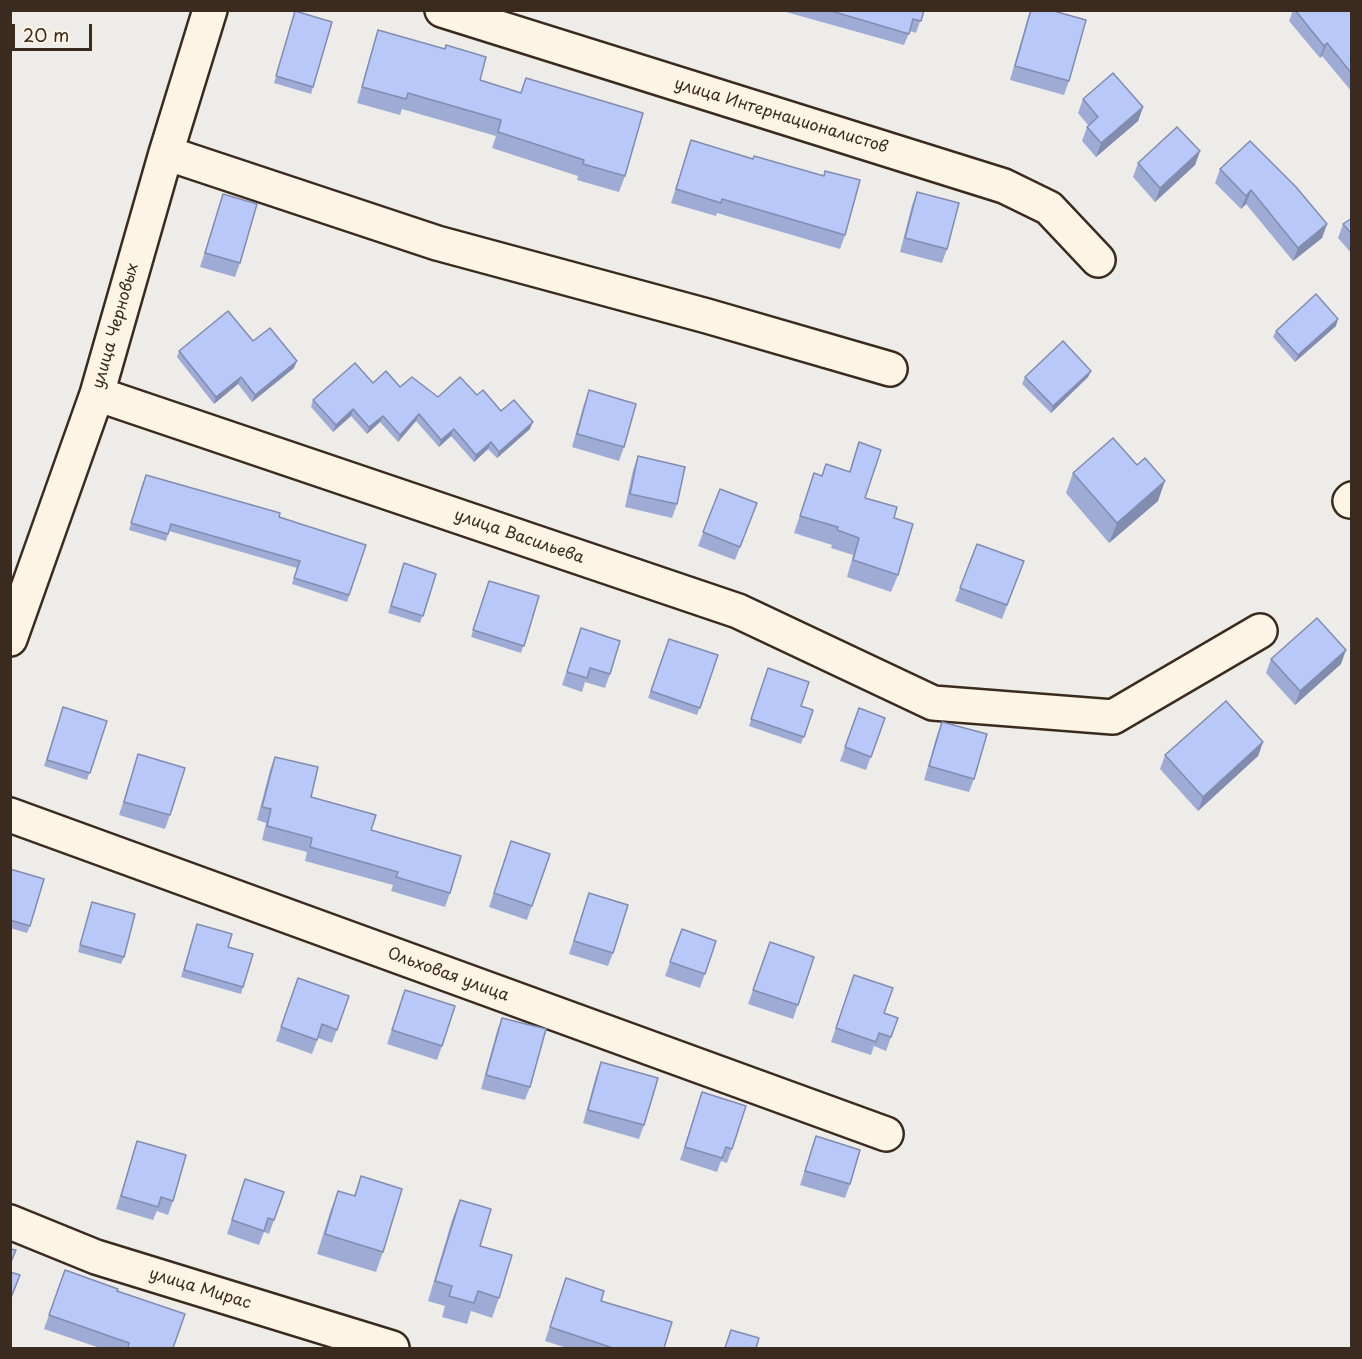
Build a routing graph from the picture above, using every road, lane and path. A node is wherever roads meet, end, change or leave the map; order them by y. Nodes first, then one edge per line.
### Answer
1 (210, 10) edge
2 (442, 10) edge
3 (166, 153) junction
4 (1098, 260) dead end
5 (890, 369) dead end
6 (96, 394) junction
7 (1260, 631) dead end
8 (10, 639) edge
9 (10, 816) edge
10 (886, 1134) dead end
11 (10, 1222) edge
12 (393, 1348) edge

1 - 3 street, улица Черновых
2 - 4 street, улица Интернационалистов
3 - 5 street
3 - 6 street, улица Черновых
6 - 7 street, улица Васильева
6 - 8 street, улица Черновых
9 - 10 street, Ольховая улица
11 - 12 street, улица Мирас

